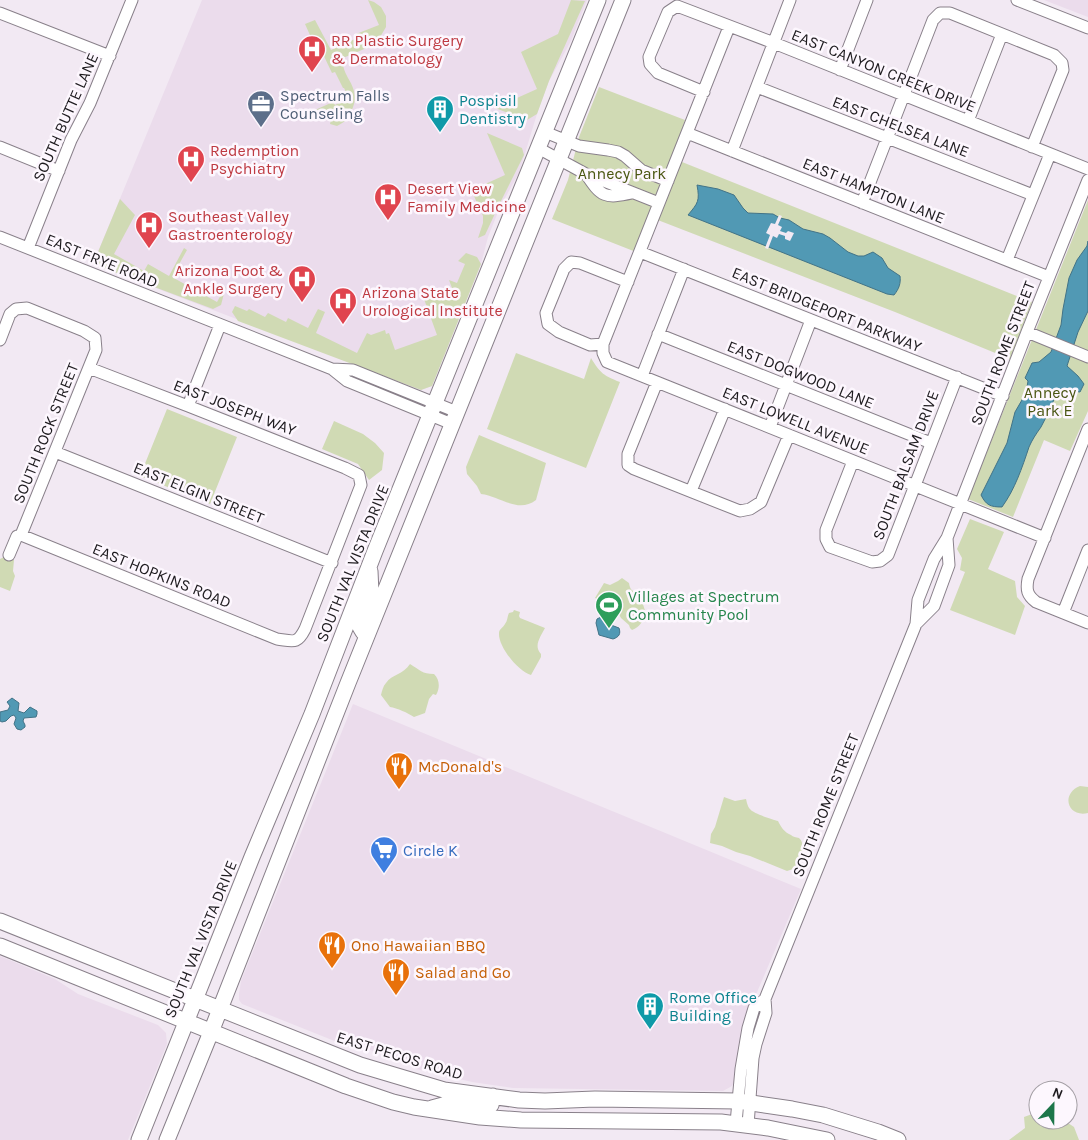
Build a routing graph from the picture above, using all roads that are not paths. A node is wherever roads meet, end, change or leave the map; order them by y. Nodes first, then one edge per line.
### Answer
1 (132, 0) edge
2 (598, 0) edge
3 (623, 0) edge
4 (790, 0) edge
5 (867, 0) edge
6 (1018, 0) edge
7 (0, 13) edge
8 (729, 26) junction
9 (1088, 28) edge
10 (1002, 34) junction
11 (774, 43) junction
12 (110, 56) junction
13 (840, 70) junction
14 (757, 87) junction
15 (704, 92) junction
16 (903, 95) junction
17 (968, 121) junction
18 (545, 132) junction
19 (687, 133) junction
20 (887, 137) junction
21 (567, 141) junction
22 (0, 147) edge
23 (1032, 147) junction
24 (538, 148) junction
25 (732, 151) junction
26 (1050, 154) junction
27 (559, 160) junction
28 (1088, 170) edge
29 (59, 171) junction
30 (1088, 180) edge
31 (668, 181) junction
32 (1033, 195) junction
33 (659, 203) junction
34 (862, 203) junction
35 (0, 237) edge
36 (28, 248) junction
37 (640, 252) junction
38 (1007, 260) junction
39 (684, 269) junction
40 (1049, 277) junction
41 (628, 282) junction
42 (811, 320) junction
43 (220, 325) junction
44 (1027, 332) junction
45 (658, 334) junction
46 (1, 336) edge
47 (603, 344) junction
48 (1088, 357) edge
49 (89, 368) junction
50 (642, 376) junction
51 (957, 378) junction
52 (657, 382) junction
53 (786, 385) junction
54 (1002, 396) junction
55 (188, 406) junction
56 (434, 409) junction
57 (724, 409) junction
58 (455, 418) junction
59 (770, 427) junction
60 (1088, 429) edge
61 (789, 435) junction
62 (932, 443) junction
63 (54, 452) junction
64 (853, 461) junction
65 (914, 486) junction
66 (691, 491) junction
67 (960, 504) junction
68 (20, 535) junction
69 (947, 538) junction
70 (1045, 538) junction
71 (1088, 550) edge
72 (10, 555) dead end
73 (332, 563) junction
74 (370, 566) junction
75 (1062, 613) junction
76 (1088, 623) edge
77 (916, 624) junction
78 (367, 634) junction
79 (303, 735) junction
80 (324, 743) junction
81 (0, 921) edge
82 (0, 946) edge
83 (195, 999) junction
84 (220, 1009) junction
85 (186, 1022) junction
86 (211, 1032) junction
87 (493, 1096) junction
88 (744, 1102) junction
89 (428, 1110) junction
90 (742, 1124) junction
91 (140, 1140) edge
92 (167, 1140) edge
93 (827, 1140) edge
94 (898, 1140) edge

1 - 12 street, SOUTH BUTTE LANE
2 - 18 main road, SOUTH VAL VISTA DRIVE
3 - 21 main road
4 - 11 street
5 - 13 street
6 - 9 street
7 - 12 street
8 - 11 street, EAST CANYON CREEK DRIVE
8 - 15 street
8 - 15 street, EAST CANYON CREEK DRIVE
10 - 16 street
10 - 17 street
10 - 23 street
11 - 13 street, EAST CANYON CREEK DRIVE
11 - 14 street
12 - 29 street, SOUTH BUTTE LANE
13 - 16 street, EAST CANYON CREEK DRIVE
14 - 20 street, EAST CHELSEA LANE
14 - 25 street
15 - 19 street
16 - 17 street, EAST CANYON CREEK DRIVE
16 - 20 street
17 - 23 street, EAST CANYON CREEK DRIVE
18 - 21 street
18 - 24 main road, SOUTH VAL VISTA DRIVE
19 - 25 street, EAST HAMPTON LANE
19 - 31 street
20 - 32 street, EAST CHELSEA LANE
20 - 34 street
21 - 27 main road
21 - 31 street
22 - 29 street
23 - 26 street, EAST CANYON CREEK DRIVE
24 - 27 street
24 - 56 main road, SOUTH VAL VISTA DRIVE
25 - 34 street, EAST HAMPTON LANE
26 - 28 street, EAST CANYON CREEK DRIVE
26 - 32 street
27 - 33 street
27 - 58 main road
29 - 36 street, SOUTH BUTTE LANE
30 - 40 street, SOUTH ROME STREET
31 - 33 street
32 - 38 street
33 - 37 street
34 - 38 street, EAST HAMPTON LANE
35 - 36 street, EAST FRYE ROAD
36 - 43 street, EAST FRYE ROAD
37 - 39 street, EAST BRIDGEPORT PARKWAY
37 - 41 street
38 - 40 street, EAST HAMPTON LANE
39 - 42 street, EAST BRIDGEPORT PARKWAY
39 - 45 street
40 - 44 street, SOUTH ROME STREET
41 - 47 street
41 - 47 street
42 - 51 street, EAST BRIDGEPORT PARKWAY
42 - 53 street
43 - 55 street
43 - 56 street, EAST FRYE ROAD
44 - 48 street
44 - 54 street, SOUTH ROME STREET
45 - 50 street
45 - 53 street, EAST DOGWOOD LANE
46 - 49 street, SOUTH ROCK STREET
47 - 50 street, EAST LOWELL AVENUE
49 - 55 street, EAST JOSEPH WAY
49 - 63 street, SOUTH ROCK STREET
50 - 52 street, EAST LOWELL AVENUE
51 - 54 street, EAST BRIDGEPORT PARKWAY
51 - 62 street, SOUTH BALSAM DRIVE
52 - 57 street, EAST LOWELL AVENUE
52 - 66 street
53 - 59 street
53 - 62 street, EAST DOGWOOD LANE
54 - 67 street, SOUTH ROME STREET
55 - 73 street, EAST JOSEPH WAY
56 - 58 street, EAST FRYE ROAD
56 - 74 main road, SOUTH VAL VISTA DRIVE
57 - 59 street, EAST LOWELL AVENUE
57 - 66 street
58 - 78 main road
59 - 61 street, EAST LOWELL AVENUE
60 - 70 street
61 - 64 street, EAST LOWELL AVENUE
61 - 66 street
62 - 65 street, SOUTH BALSAM DRIVE
63 - 68 street, SOUTH ROCK STREET
63 - 73 street, EAST ELGIN STREET
64 - 65 street, EAST LOWELL AVENUE
64 - 65 street, SOUTH BALSAM DRIVE
65 - 67 street, EAST LOWELL AVENUE
67 - 69 street, SOUTH ROME STREET
67 - 70 street, EAST LOWELL AVENUE
68 - 72 street, SOUTH ROCK STREET
68 - 73 street, EAST HOPKINS ROAD
69 - 77 street, SOUTH ROME STREET
69 - 77 street, SOUTH ROME STREET
70 - 75 street
71 - 75 street
74 - 78 main road
74 - 79 main road, SOUTH VAL VISTA DRIVE
75 - 76 street
77 - 88 street, SOUTH ROME STREET
78 - 80 main road
79 - 80 main road
79 - 83 main road, SOUTH VAL VISTA DRIVE
80 - 84 main road
81 - 83 main road, EAST PECOS ROAD
82 - 85 main road
83 - 84 main road, EAST PECOS ROAD
83 - 85 main road, SOUTH VAL VISTA DRIVE
84 - 86 main road
84 - 87 main road, EAST PECOS ROAD
85 - 86 main road
85 - 91 main road, SOUTH VAL VISTA DRIVE
86 - 89 main road
86 - 92 main road
87 - 88 main road, EAST PECOS ROAD
87 - 89 main road
88 - 90 street, SOUTH ROME STREET
88 - 94 main road, EAST PECOS ROAD
89 - 90 main road
90 - 93 main road

